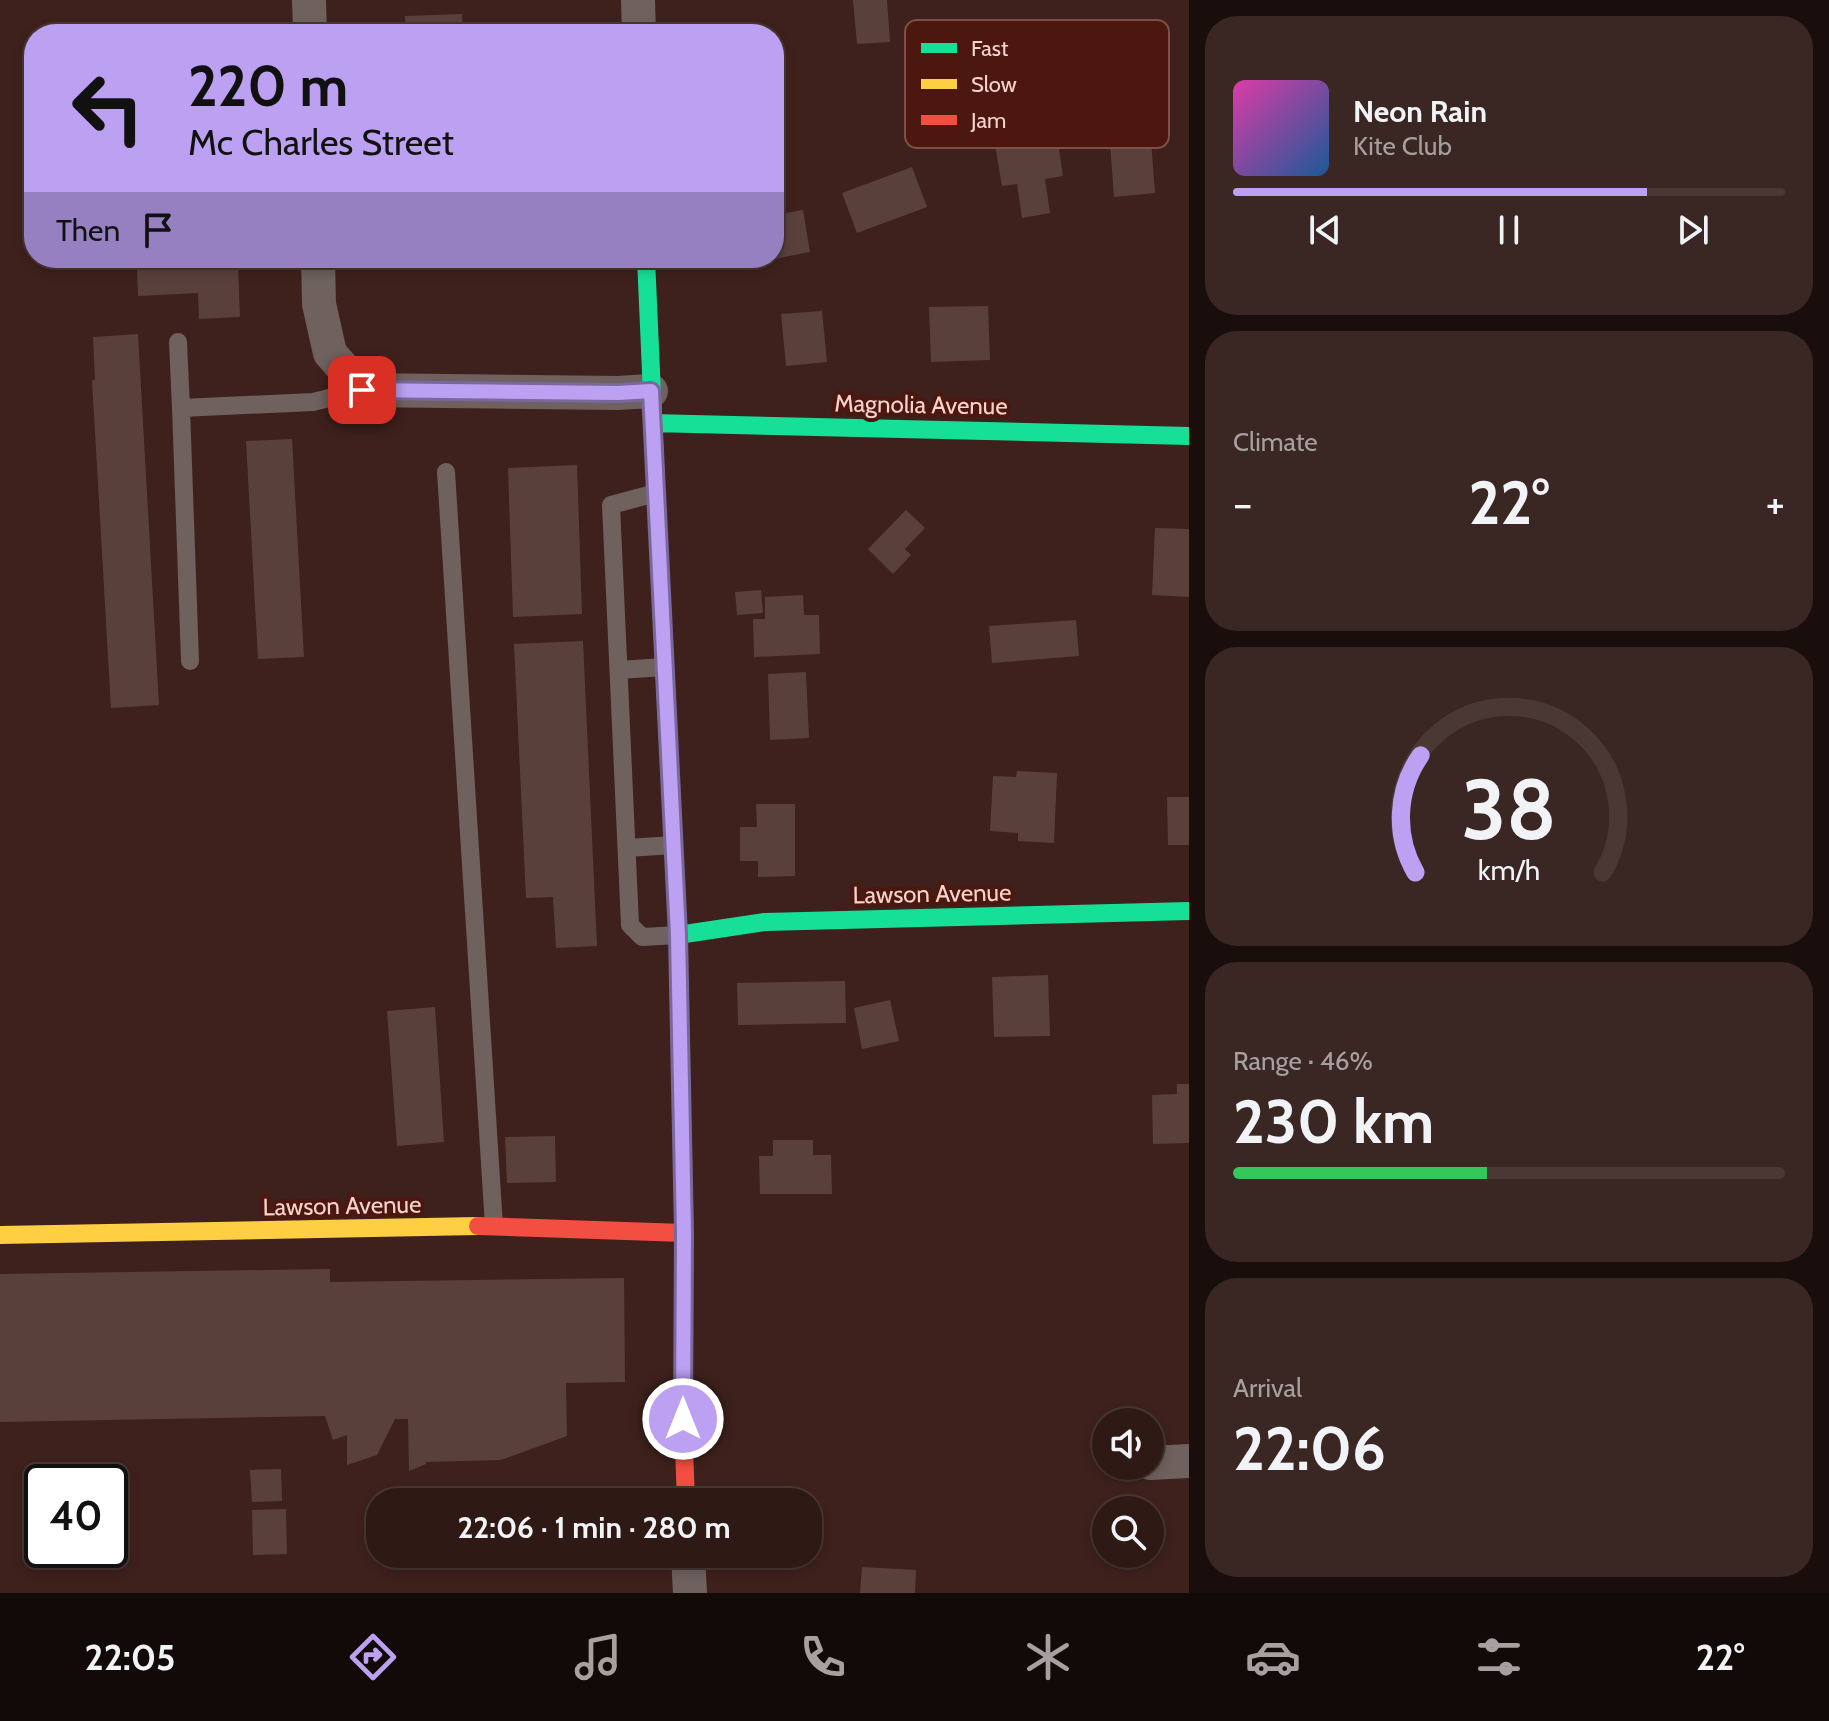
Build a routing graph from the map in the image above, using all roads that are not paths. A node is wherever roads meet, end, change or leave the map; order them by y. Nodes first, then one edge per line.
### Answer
1 (309, 0) edge
2 (638, 0) edge
3 (310, 24) edge
4 (639, 24) edge
5 (318, 268) edge
6 (646, 268) edge
7 (178, 342) dead end
8 (362, 390) junction
9 (652, 407) junction
10 (181, 408) junction
11 (1189, 436) edge
12 (446, 472) dead end
13 (656, 493) junction
14 (190, 661) dead end
15 (664, 667) junction
16 (619, 670) junction
17 (674, 845) junction
18 (627, 848) junction
19 (1189, 911) edge
20 (678, 935) junction
21 (494, 1226) junction
22 (684, 1233) junction
23 (0, 1235) edge
24 (1189, 1461) edge
25 (1164, 1462) edge
26 (685, 1488) edge
27 (689, 1568) edge
28 (690, 1593) edge

1 - 3 street
2 - 4 street
5 - 8 street
6 - 9 street
7 - 10 lane
8 - 9 street
8 - 10 lane
9 - 11 street, Magnolia Avenue
9 - 13 street
10 - 14 lane
12 - 21 lane
13 - 15 street
13 - 16 lane
15 - 16 lane
15 - 17 street
16 - 18 lane
17 - 18 lane
17 - 20 street
18 - 20 lane
19 - 20 street, Lawson Avenue
20 - 22 street
21 - 22 street, Lawson Avenue
21 - 23 street, Lawson Avenue
22 - 26 street
24 - 25 street
27 - 28 street

